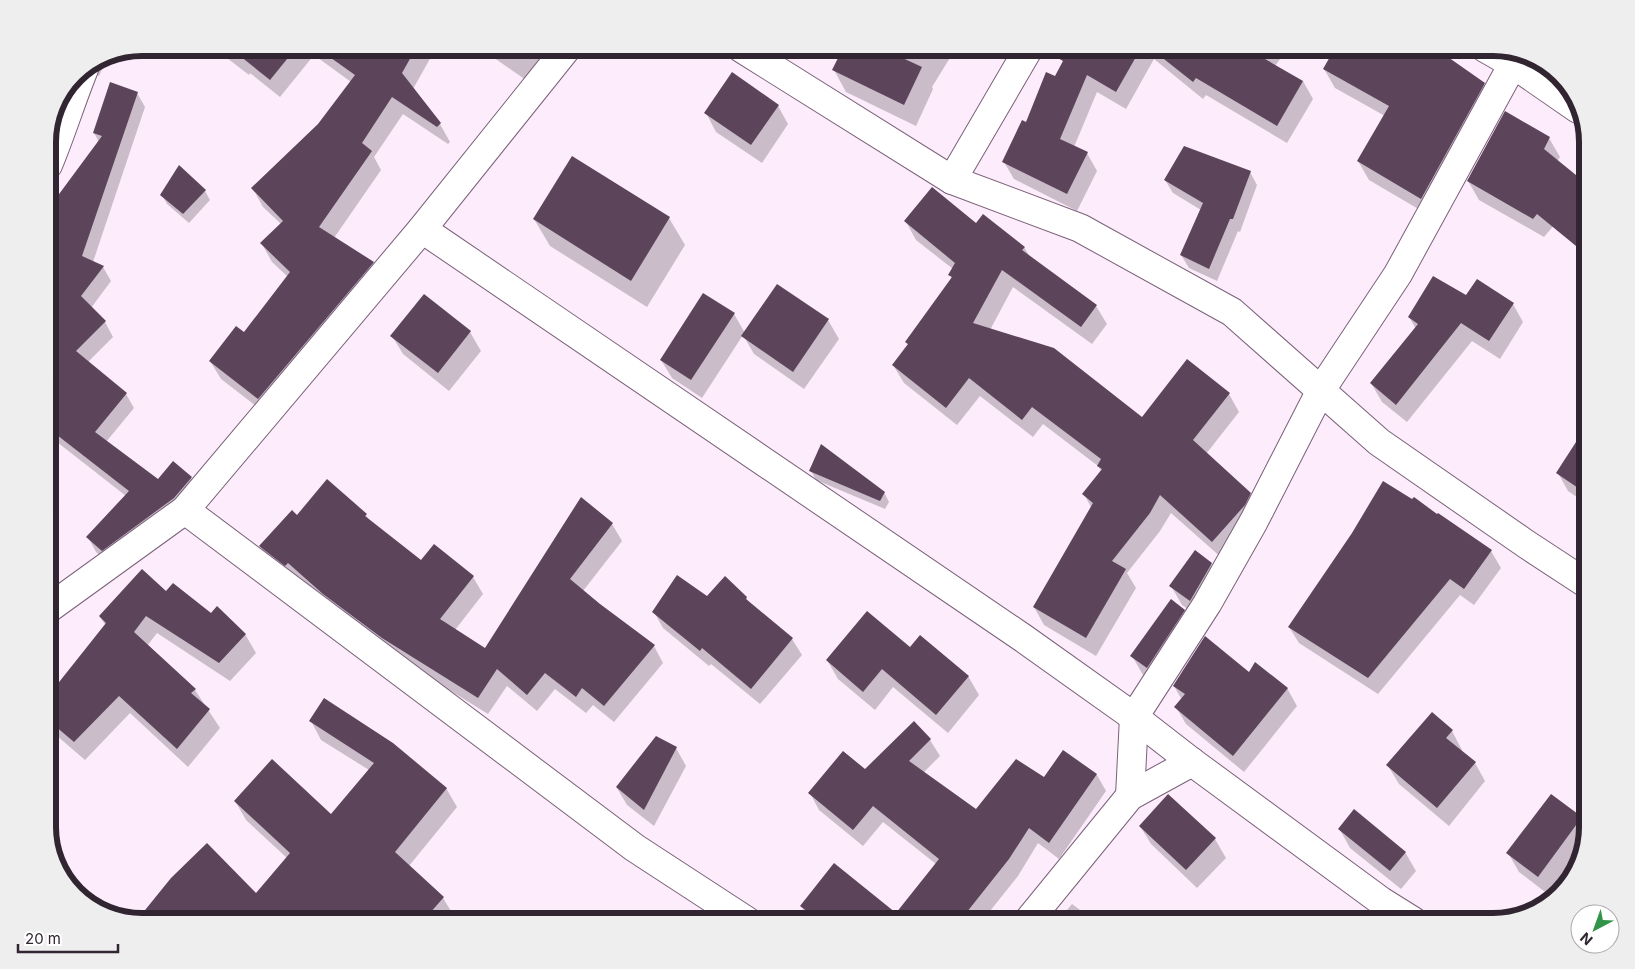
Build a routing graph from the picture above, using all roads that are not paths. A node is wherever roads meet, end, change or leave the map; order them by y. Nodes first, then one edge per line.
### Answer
1 (562, 56) edge
2 (754, 56) edge
3 (1024, 56) edge
4 (1517, 59) edge
5 (1519, 60) edge
6 (76, 88) edge
7 (1568, 101) edge
8 (56, 145) edge
9 (952, 180) junction
10 (422, 229) junction
11 (1321, 390) junction
12 (186, 510) junction
13 (1579, 579) edge
14 (56, 602) edge
15 (1134, 717) junction
16 (1192, 762) junction
17 (1130, 796) junction
18 (733, 913) edge
19 (1035, 913) edge
20 (1400, 913) edge

1 - 10 street
2 - 9 street
3 - 9 street
4 - 11 street
5 - 7 street
6 - 8 street
9 - 11 street
10 - 12 street
10 - 15 street
11 - 13 street
11 - 15 street
12 - 14 street
12 - 18 street
15 - 16 street
15 - 17 street
16 - 17 street
16 - 20 street
17 - 19 street

